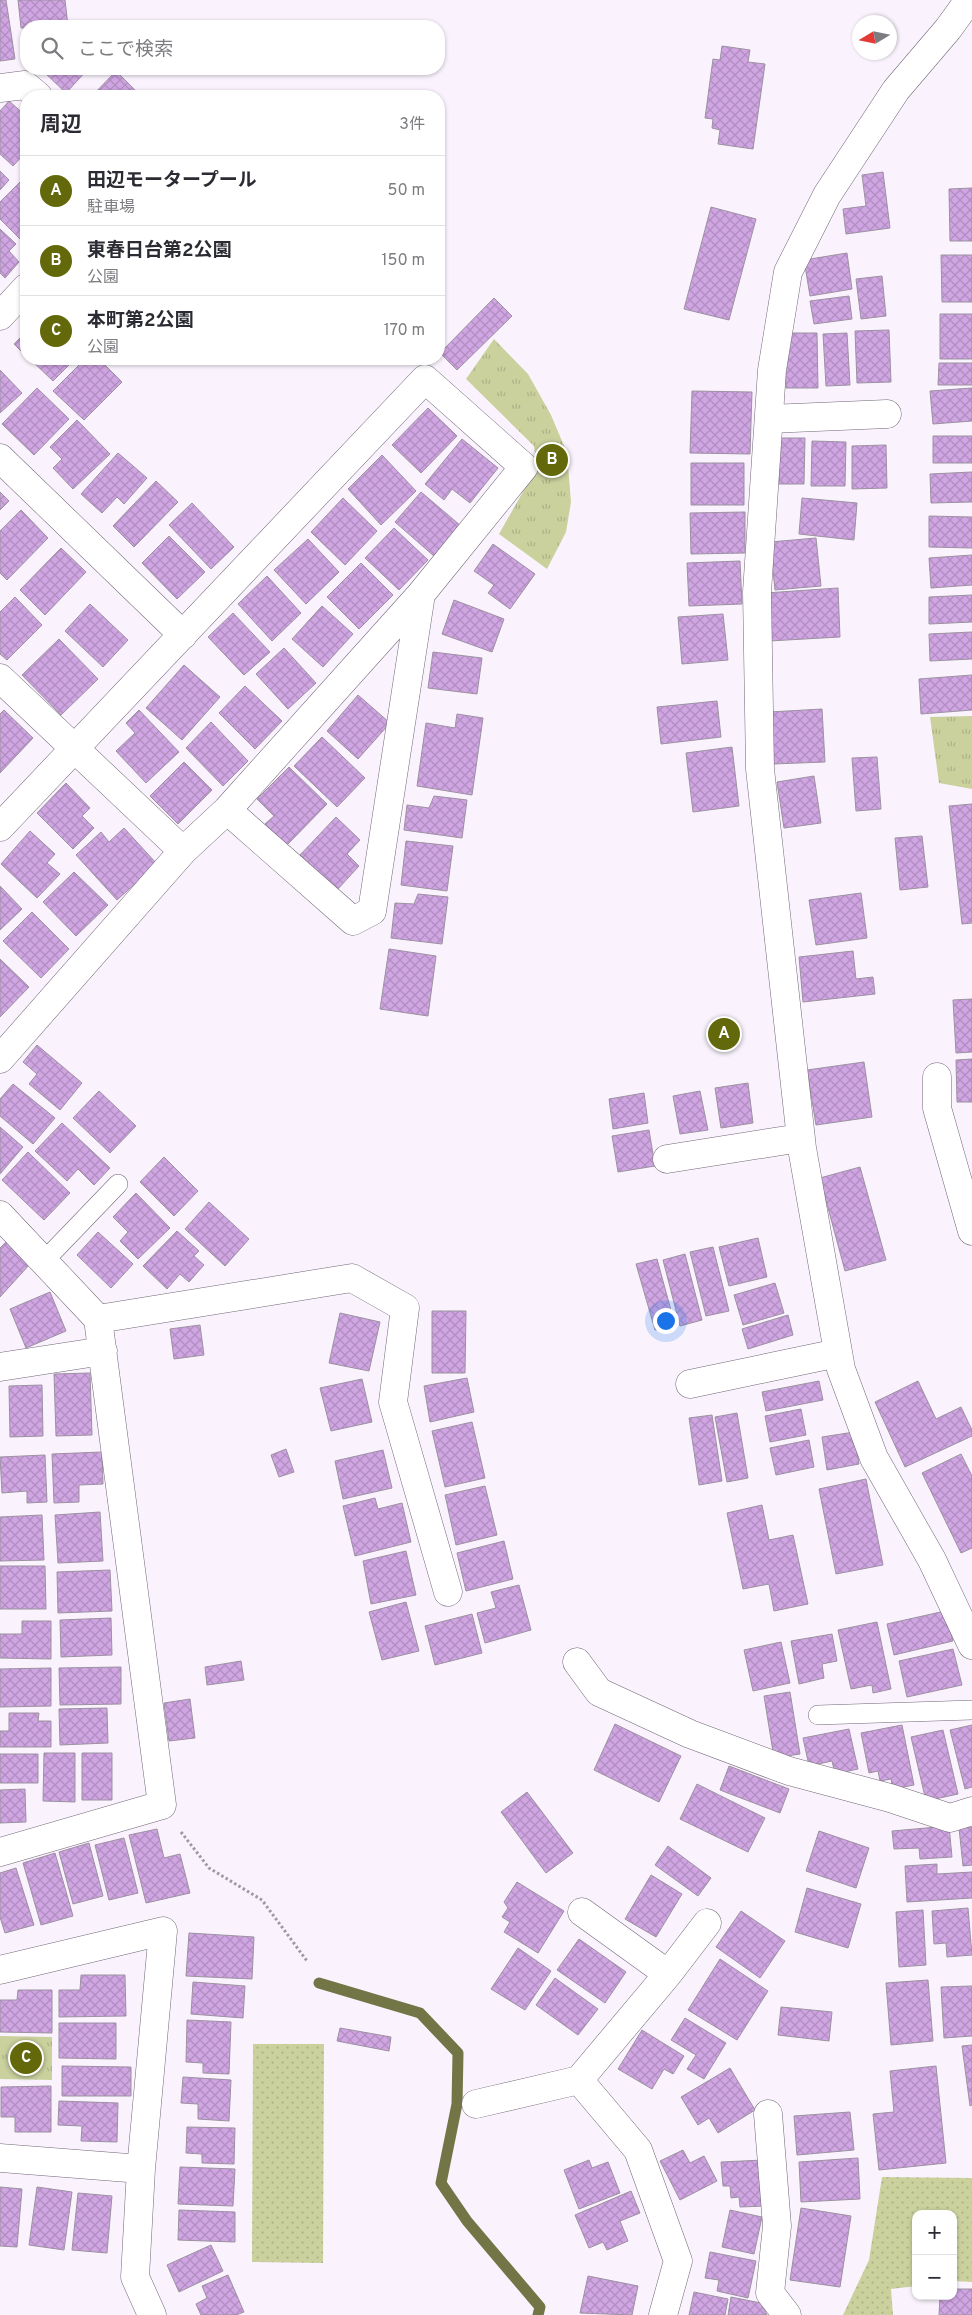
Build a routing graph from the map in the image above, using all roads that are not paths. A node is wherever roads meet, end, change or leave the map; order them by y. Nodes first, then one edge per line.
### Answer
1 (968, 0) edge
2 (0, 88) edge
3 (31, 90) edge
4 (20, 294) edge
5 (0, 316) edge
6 (887, 414) dead end
7 (769, 419) junction
8 (0, 458) edge
9 (421, 594) junction
10 (182, 635) junction
11 (0, 678) edge
12 (75, 749) junction
13 (227, 810) junction
14 (0, 827) edge
15 (183, 851) junction
16 (0, 1059) edge
17 (937, 1078) dead end
18 (800, 1138) junction
19 (667, 1159) dead end
20 (118, 1184) dead end
21 (0, 1215) edge
22 (972, 1231) edge
23 (44, 1262) junction
24 (98, 1320) junction
25 (103, 1351) junction
26 (838, 1353) junction
27 (0, 1367) edge
28 (690, 1384) dead end
29 (448, 1592) dead end
30 (972, 1645) edge
31 (577, 1662) dead end
32 (972, 1710) edge
33 (818, 1715) dead end
34 (972, 1811) edge
35 (0, 1852) edge
36 (582, 1912) dead end
37 (707, 1923) dead end
38 (0, 1970) edge
39 (668, 1974) junction
40 (579, 2080) junction
41 (476, 2104) dead end
42 (768, 2114) dead end
43 (0, 2158) edge
44 (141, 2169) junction
45 (152, 2315) edge
46 (663, 2315) edge
47 (787, 2315) edge

1 - 7 street
2 - 3 street
4 - 5 street
6 - 7 street
7 - 18 street
8 - 10 street
9 - 10 street
9 - 13 street
9 - 13 street
10 - 12 street
11 - 12 street
12 - 14 street
12 - 15 street
13 - 15 street
15 - 16 street
17 - 22 street
18 - 19 street
18 - 26 street
20 - 23 lane
21 - 23 street
23 - 24 street
24 - 25 street
24 - 29 street
25 - 27 street
25 - 35 street
26 - 28 street
26 - 30 street
31 - 34 street
32 - 33 lane
36 - 39 street
37 - 39 street
38 - 44 street
39 - 40 street
40 - 41 street
40 - 46 street
42 - 47 street
43 - 44 street
44 - 45 street

